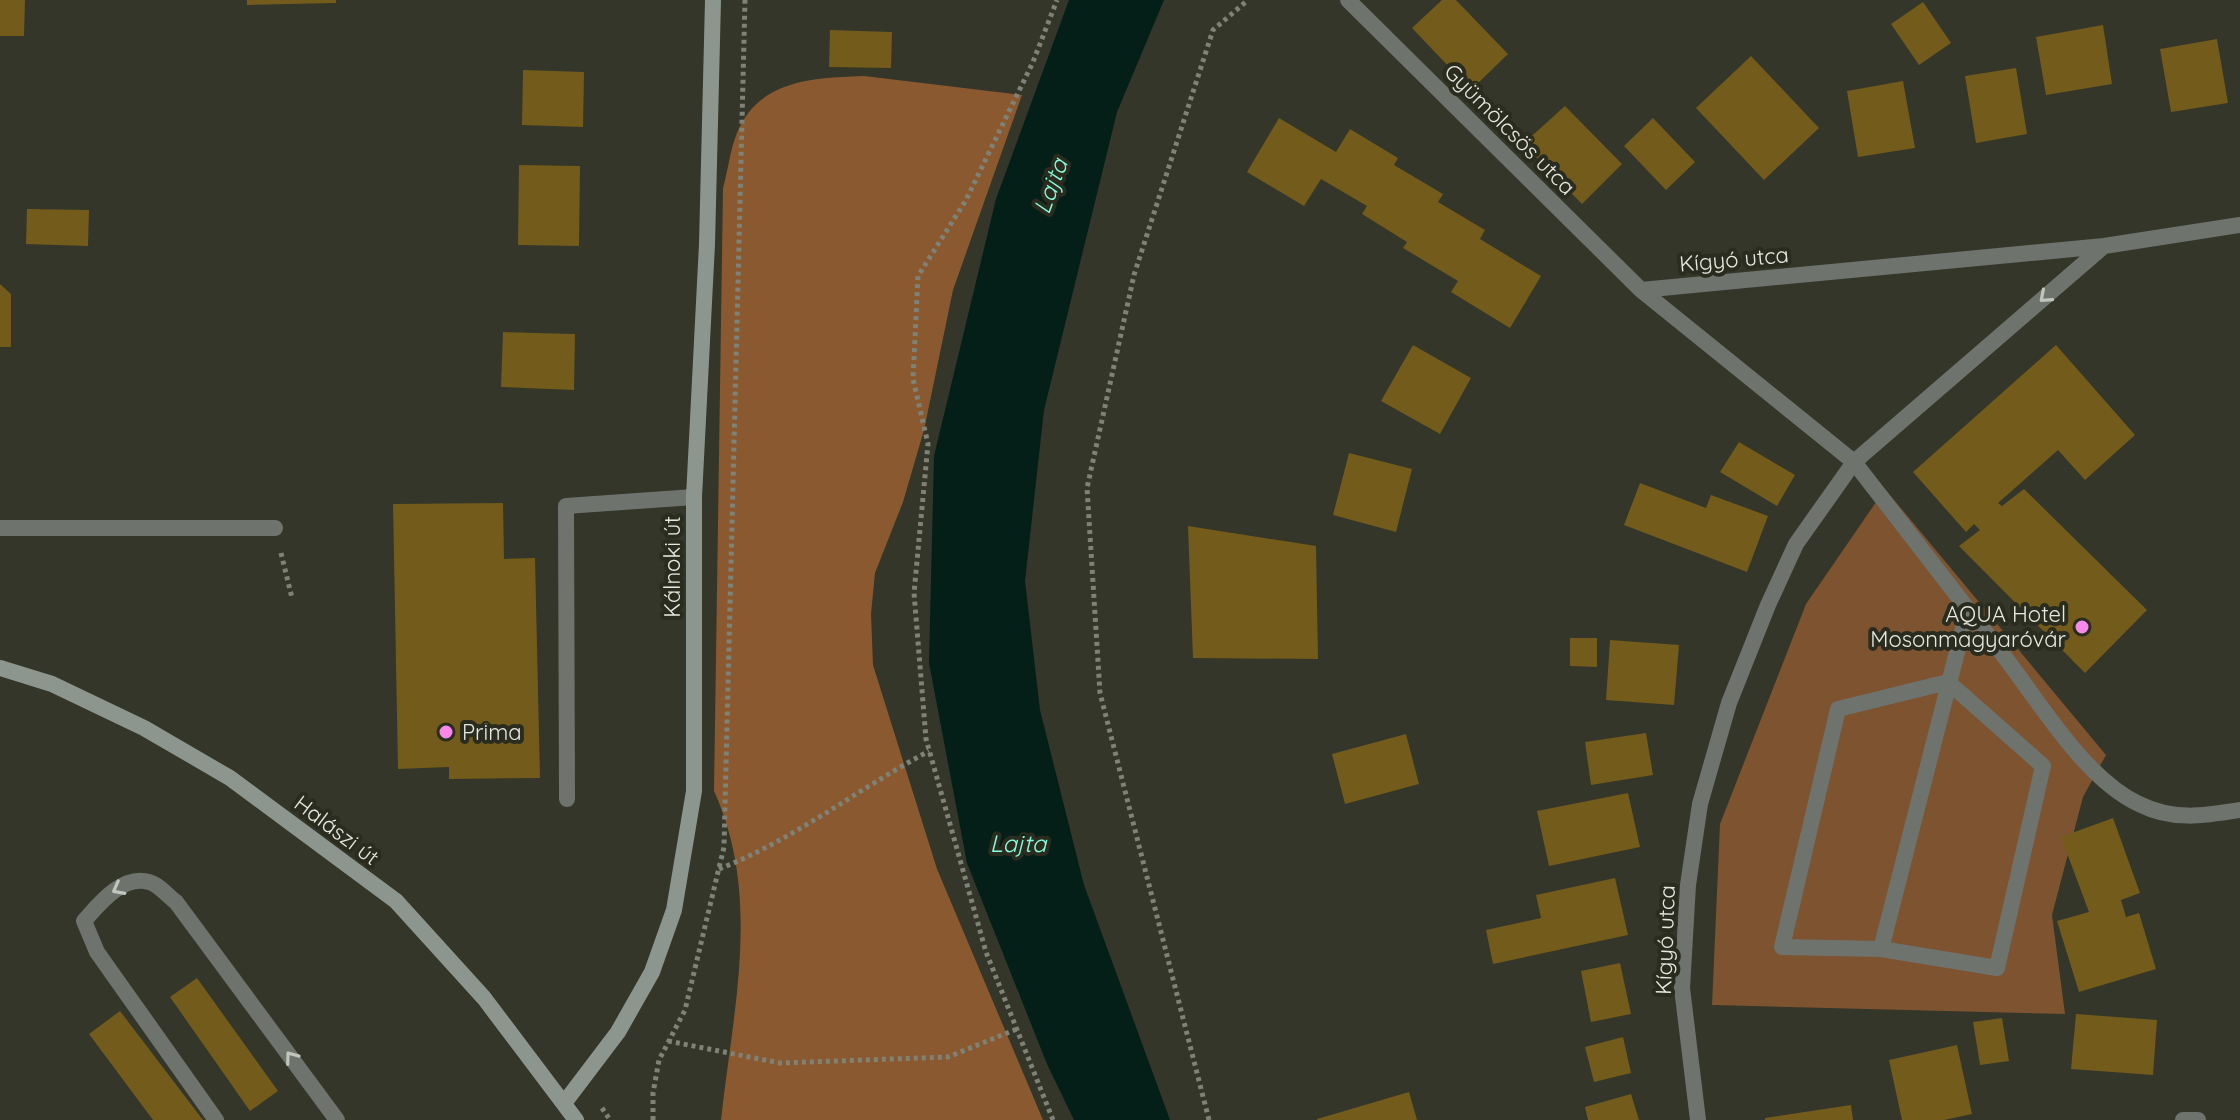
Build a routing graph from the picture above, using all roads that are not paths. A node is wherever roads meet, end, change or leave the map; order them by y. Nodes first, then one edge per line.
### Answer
1 (713, 0) edge
2 (1348, 0) edge
3 (2240, 225) edge
4 (2104, 246) junction
5 (1641, 290) junction
6 (1854, 462) junction
7 (694, 497) junction
8 (0, 528) edge
9 (275, 528) road end
10 (1968, 609) junction
11 (0, 668) edge
12 (1948, 682) junction
13 (567, 799) dead end
14 (2240, 810) edge
15 (1881, 949) junction
16 (565, 1102) junction
17 (216, 1120) edge
18 (337, 1120) edge
19 (576, 1120) edge
20 (1698, 1120) edge
21 (2183, 1120) edge
22 (2198, 1120) edge

1 - 7 street, Kálnoki út
2 - 5 street, Gyümölcsös utca
3 - 4 street, Kígyó utca
4 - 5 street, Kígyó utca
4 -> 6 street, Kígyó utca
5 - 6 street
6 - 10 street
6 - 20 street, Kígyó utca
7 - 13 street
7 - 16 street, Kálnoki út
8 - 9 street
10 - 12 street
10 - 14 street
11 - 16 street, Halászi út
12 - 15 street
12 - 15 street
12 - 15 street
16 - 19 street, Halászi út
18 -> 17 street
21 - 22 street

